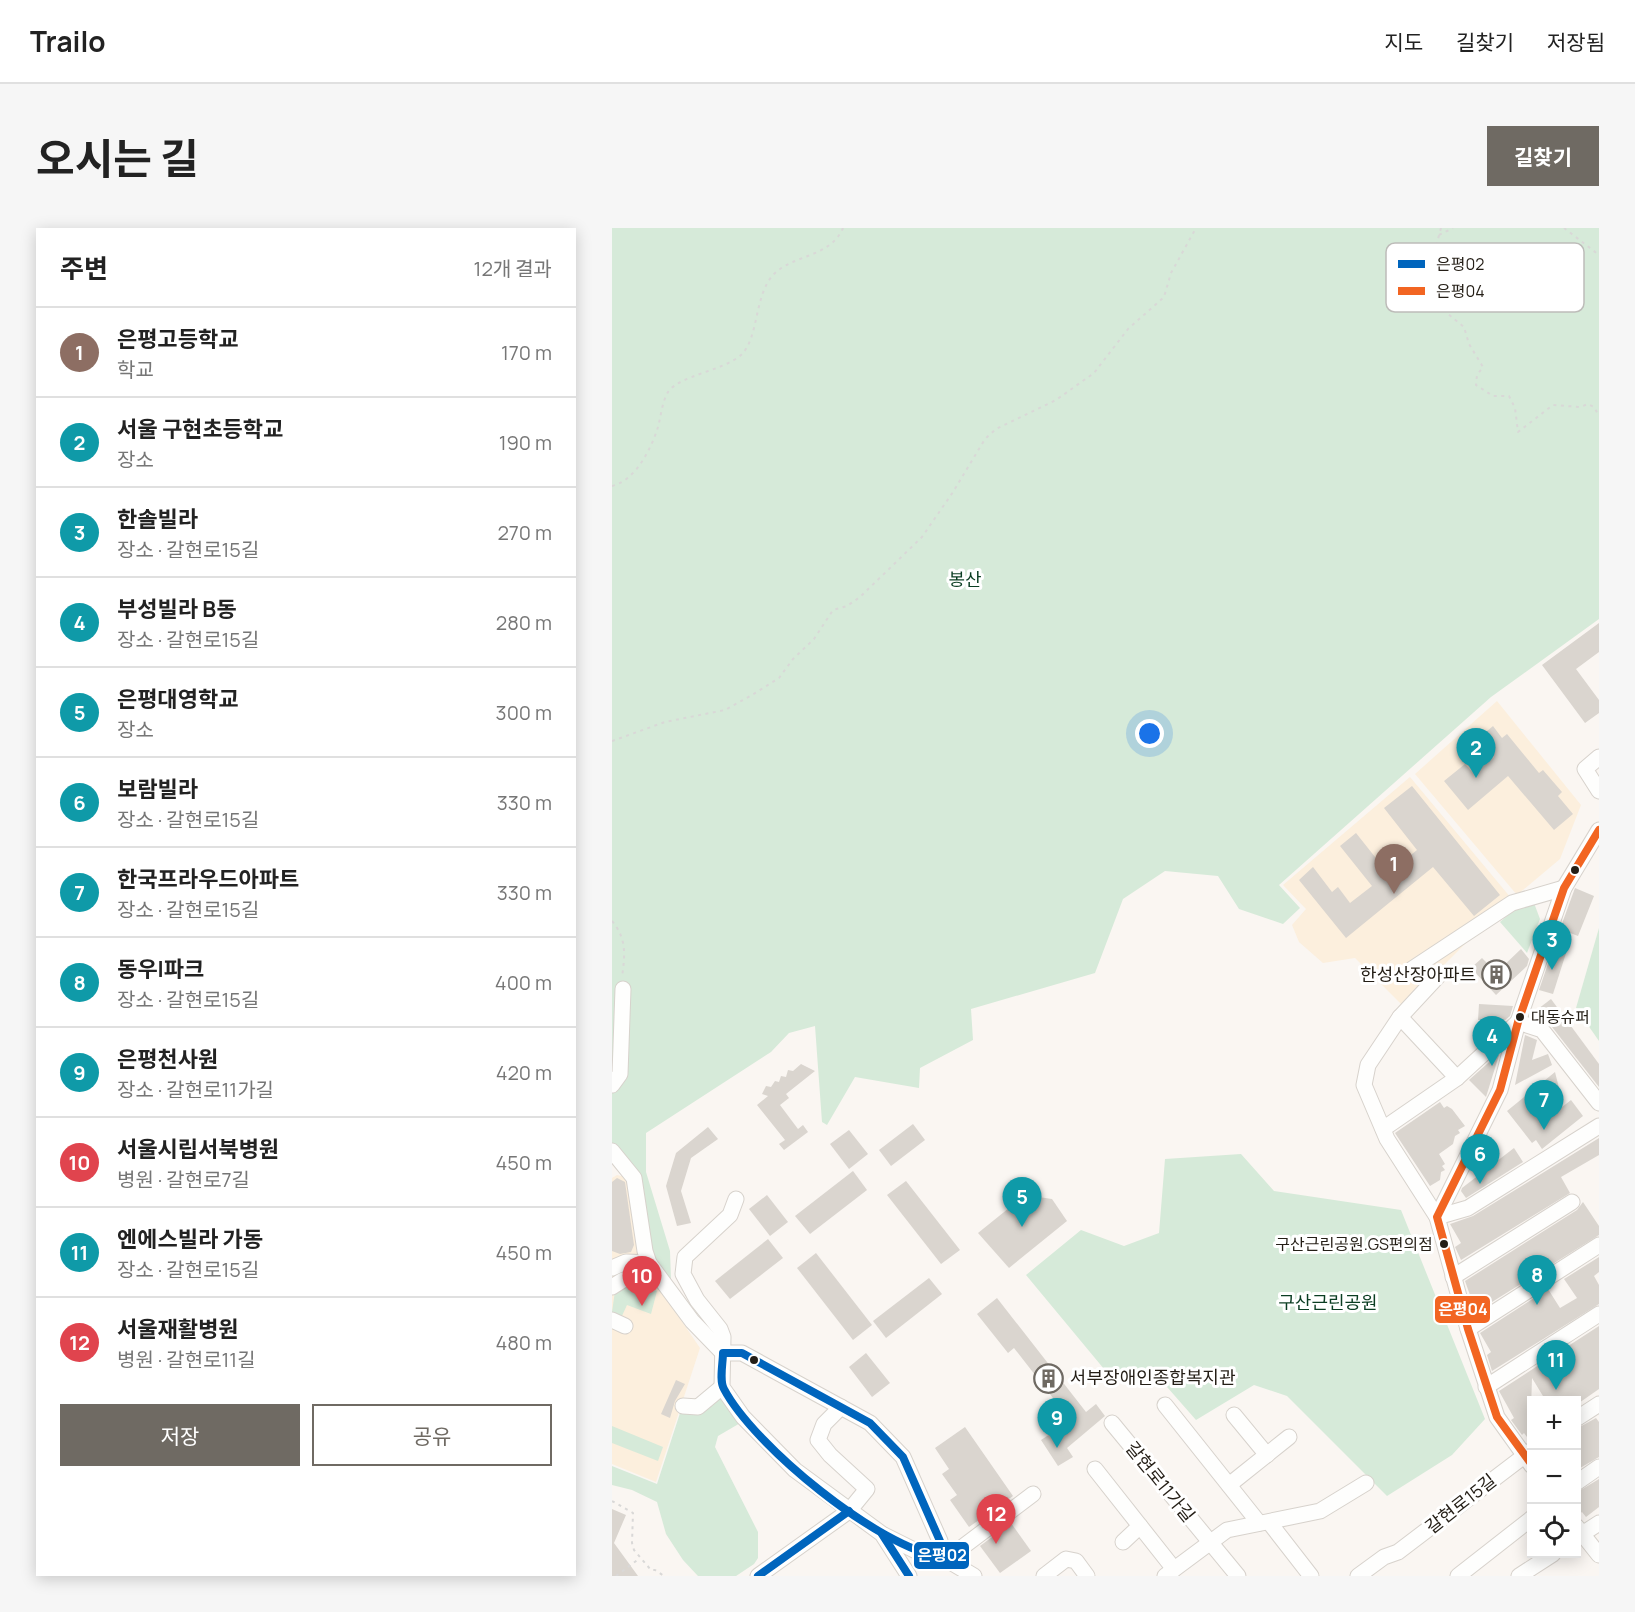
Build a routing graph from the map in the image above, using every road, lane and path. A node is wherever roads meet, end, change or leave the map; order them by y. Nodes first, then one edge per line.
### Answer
1 (843, 228) edge
2 (1196, 228) edge
3 (1441, 228) edge
4 (1453, 228) edge
5 (1564, 228) edge
6 (1439, 235) junction
7 (1437, 243) edge
8 (1599, 255) edge
9 (1448, 312) edge
10 (1599, 416) edge
11 (612, 486) edge
12 (612, 741) edge
13 (1599, 757) edge
14 (1599, 791) edge
15 (1599, 816) edge
16 (1599, 830) edge
17 (1586, 852) junction
18 (1564, 888) junction
19 (612, 921) edge
20 (1412, 969) dead end
21 (1441, 973) dead end
22 (623, 989) joint
23 (1400, 1017) junction
24 (1518, 1022) junction
25 (1457, 1078) junction
26 (612, 1085) edge
27 (1599, 1102) edge
28 (1599, 1126) edge
29 (1383, 1129) junction
30 (614, 1159) edge
31 (736, 1199) dead end
32 (1572, 1202) dead end
33 (1437, 1216) junction
34 (1599, 1245) edge
35 (649, 1263) junction
36 (612, 1268) edge
37 (1453, 1277) junction
38 (612, 1287) edge
39 (1599, 1314) edge
40 (1468, 1329) junction
41 (723, 1353) junction
42 (722, 1387) junction
43 (1486, 1387) junction
44 (1599, 1404) edge
45 (1165, 1405) dead end
46 (683, 1406) dead end
47 (841, 1407) junction
48 (1234, 1415) dead end
49 (1581, 1416) edge
50 (1112, 1423) dead end
51 (1289, 1437) dead end
52 (1267, 1455) junction
53 (1527, 1455) edge
54 (1527, 1458) edge
55 (1599, 1467) edge
56 (1095, 1469) dead end
57 (1581, 1480) edge
58 (1365, 1483) dead end
59 (1229, 1485) junction
60 (1033, 1494) dead end
61 (612, 1501) edge
62 (849, 1511) junction
63 (1264, 1522) junction
64 (1527, 1522) edge
65 (1599, 1523) edge
66 (1140, 1526) junction
67 (1581, 1531) edge
68 (882, 1534) junction
69 (1581, 1535) edge
70 (1123, 1542) dead end
71 (1209, 1542) junction
72 (1599, 1555) edge
73 (942, 1557) junction
74 (640, 1558) junction
75 (1548, 1558) edge
76 (1169, 1573) edge
77 (1526, 1574) edge
78 (616, 1576) edge
79 (664, 1576) edge
80 (758, 1576) edge
81 (909, 1576) edge
82 (974, 1576) edge
83 (1044, 1576) edge
84 (1087, 1576) edge
85 (1238, 1576) edge
86 (1311, 1576) edge
87 (1358, 1576) edge
88 (1458, 1576) edge

1 - 11 path
2 - 12 path
3 - 6 path
4 - 6 path
5 - 8 path
6 - 7 path
9 - 10 path
13 - 14 street
15 - 17 street
16 - 17 street
17 - 18 street
18 - 20 street
18 - 24 street
19 - 22 path
21 - 23 street, 갈현로15길
22 - 26 street
23 - 25 street
23 - 29 street, 갈현로15길
24 - 25 street
24 - 27 street
24 - 33 street
25 - 29 street
28 - 33 street
29 - 33 street, 갈현로15길
30 - 35 street
31 - 41 street
32 - 37 street
33 - 37 street, 갈현로15길
34 - 40 street
35 - 36 street
35 - 38 street
35 - 41 street
37 - 40 street, 갈현로15길
39 - 43 street
40 - 43 street, 갈현로15길
41 - 42 street
41 - 47 street
42 - 46 street
42 - 62 street
43 - 53 street, 갈현로15길
44 - 49 street
45 - 59 street
47 - 62 street
47 - 73 street
48 - 52 street
50 - 71 street, 갈현로11가길
51 - 52 street
52 - 59 street
54 - 87 street, 갈현로15길
55 - 57 street
56 - 66 street
58 - 63 street
59 - 63 street
60 - 73 street
61 - 74 path
62 - 68 street
62 - 80 street
63 - 71 street
63 - 86 street
64 - 88 street
65 - 67 street
66 - 70 street
66 - 76 street
68 - 73 street
68 - 81 street
69 - 72 street
71 - 76 street
71 - 85 street, 갈현로11가길
73 - 82 street
74 - 78 path
74 - 79 path
75 - 77 street
83 - 84 street

